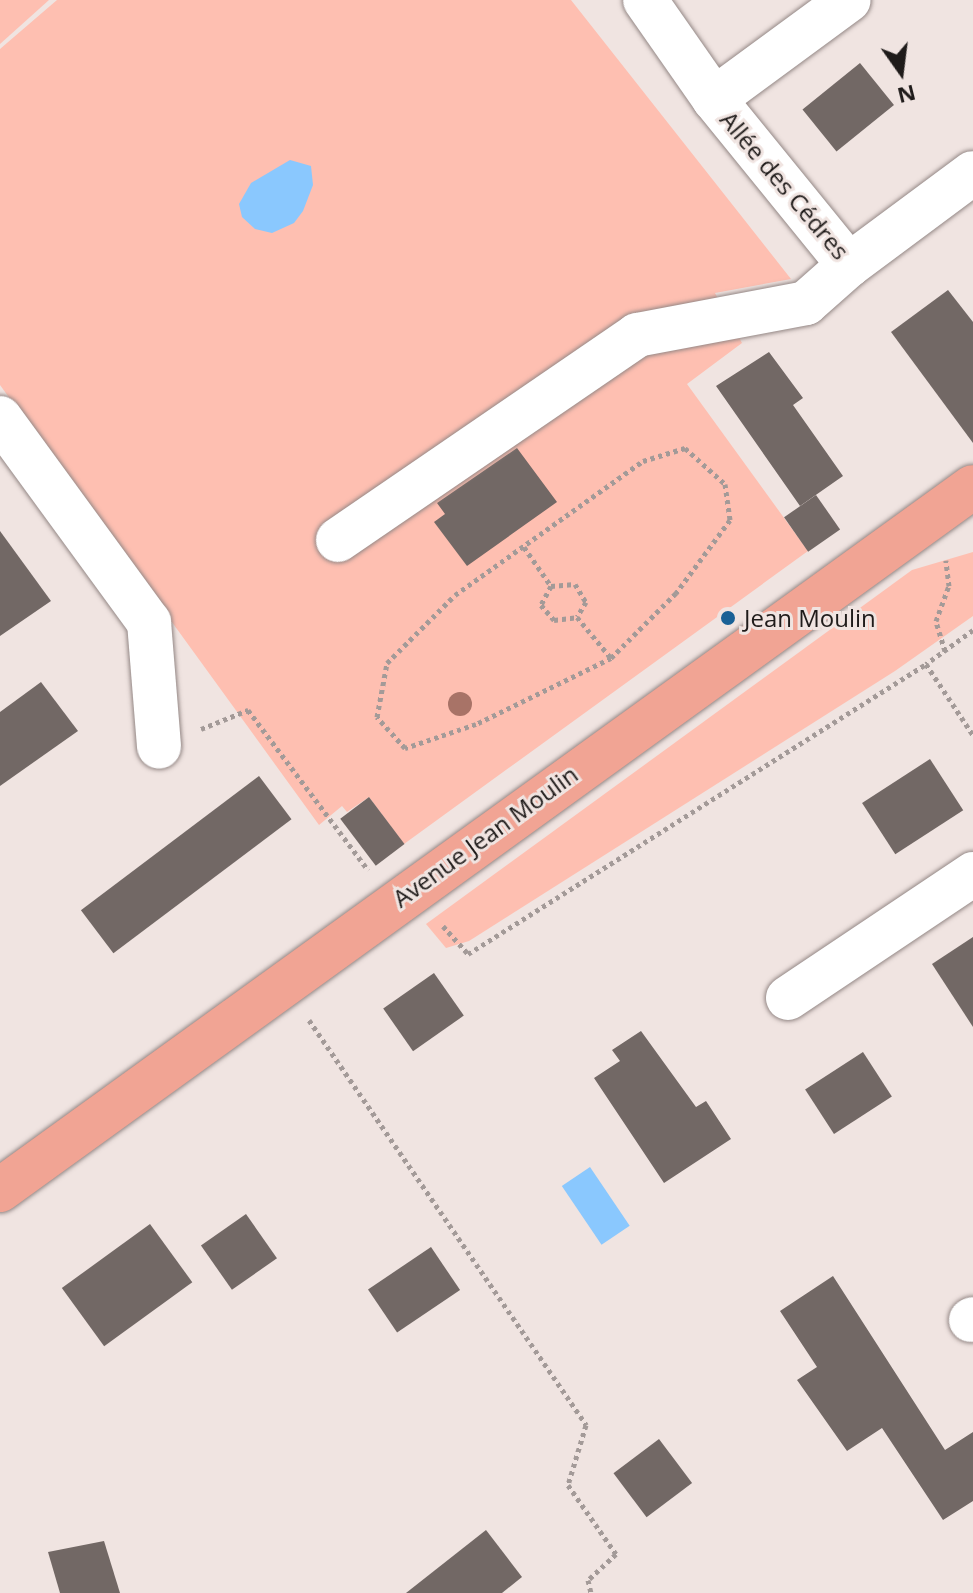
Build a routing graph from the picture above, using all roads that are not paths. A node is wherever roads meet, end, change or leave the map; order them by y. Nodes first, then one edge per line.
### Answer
1 (645, 0) edge
2 (849, 0) edge
3 (714, 99) junction
4 (973, 173) edge
5 (849, 265) junction
6 (0, 418) edge
7 (973, 487) edge
8 (338, 540) dead end
9 (159, 747) road end
10 (973, 874) edge
11 (788, 998) dead end
12 (0, 1190) edge

1 - 3 street, Allée des Cédres
2 - 3 street, Allée des Cédres
3 - 5 street, Allée des Cédres
4 - 5 street, Allée des Cédres
5 - 8 street
6 - 9 street
7 - 12 main road, Avenue Jean Moulin
10 - 11 street

